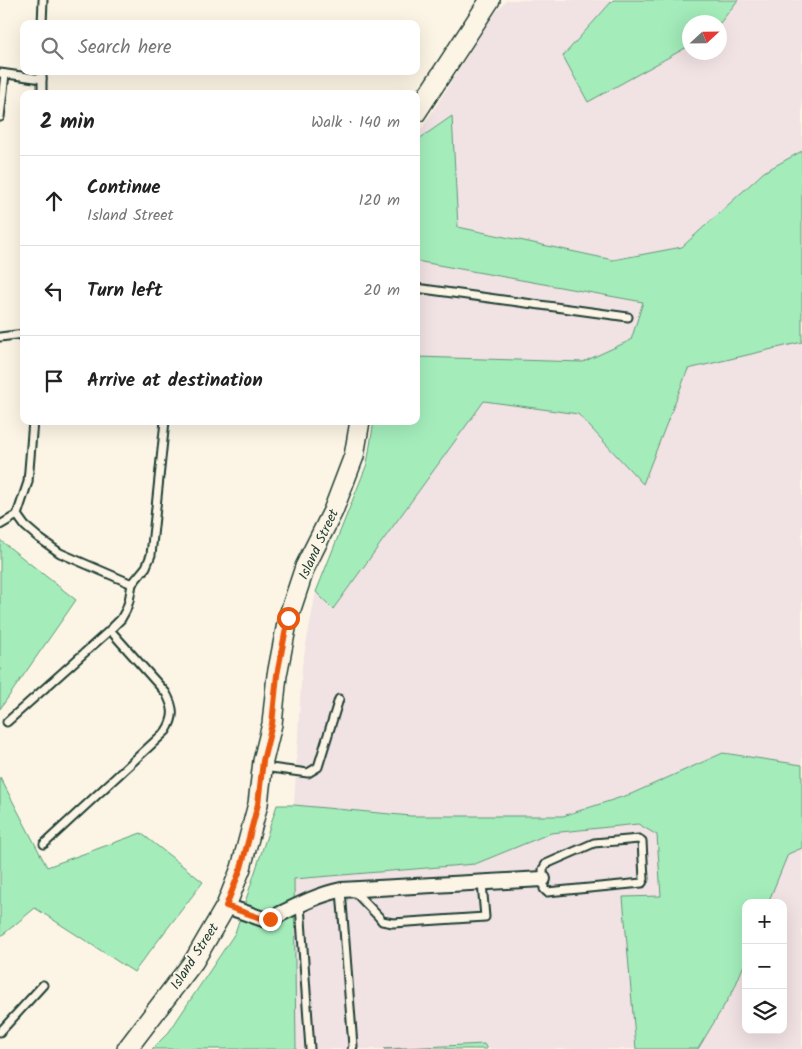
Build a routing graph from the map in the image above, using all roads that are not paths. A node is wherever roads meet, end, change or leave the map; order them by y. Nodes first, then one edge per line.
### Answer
1 (43, 0) edge
2 (490, 0) edge
3 (42, 20) edge
4 (2, 73) edge
5 (20, 74) edge
6 (42, 75) edge
7 (42, 90) edge
8 (420, 107) edge
9 (0, 117) edge
10 (420, 289) edge
11 (628, 317) dead end
12 (20, 334) edge
13 (0, 337) edge
14 (33, 425) edge
15 (165, 425) edge
16 (359, 425) edge
17 (17, 515) junction
18 (0, 525) edge
19 (132, 584) junction
20 (110, 630) junction
21 (339, 699) dead end
22 (8, 722) dead end
23 (262, 767) junction
24 (44, 844) dead end
25 (543, 879) junction
26 (482, 883) junction
27 (347, 889) junction
28 (300, 905) junction
29 (226, 906) junction
30 (43, 985) dead end
31 (0, 1032) edge
32 (127, 1049) edge
33 (310, 1049) edge
34 (352, 1049) edge

1 - 3 lane
2 - 8 street
4 - 5 lane
4 - 9 lane
6 - 7 lane
10 - 11 lane
12 - 13 lane
14 - 17 lane
15 - 19 lane
16 - 23 street, Island Street
17 - 18 lane
17 - 19 lane
19 - 20 lane
20 - 22 lane
20 - 24 lane
21 - 23 lane
23 - 29 street, Island Street
25 - 25 lane
25 - 26 street
26 - 27 street
26 - 27 lane
27 - 28 street
27 - 34 lane
28 - 29 street
28 - 33 lane
29 - 32 street, Island Street
30 - 31 lane

